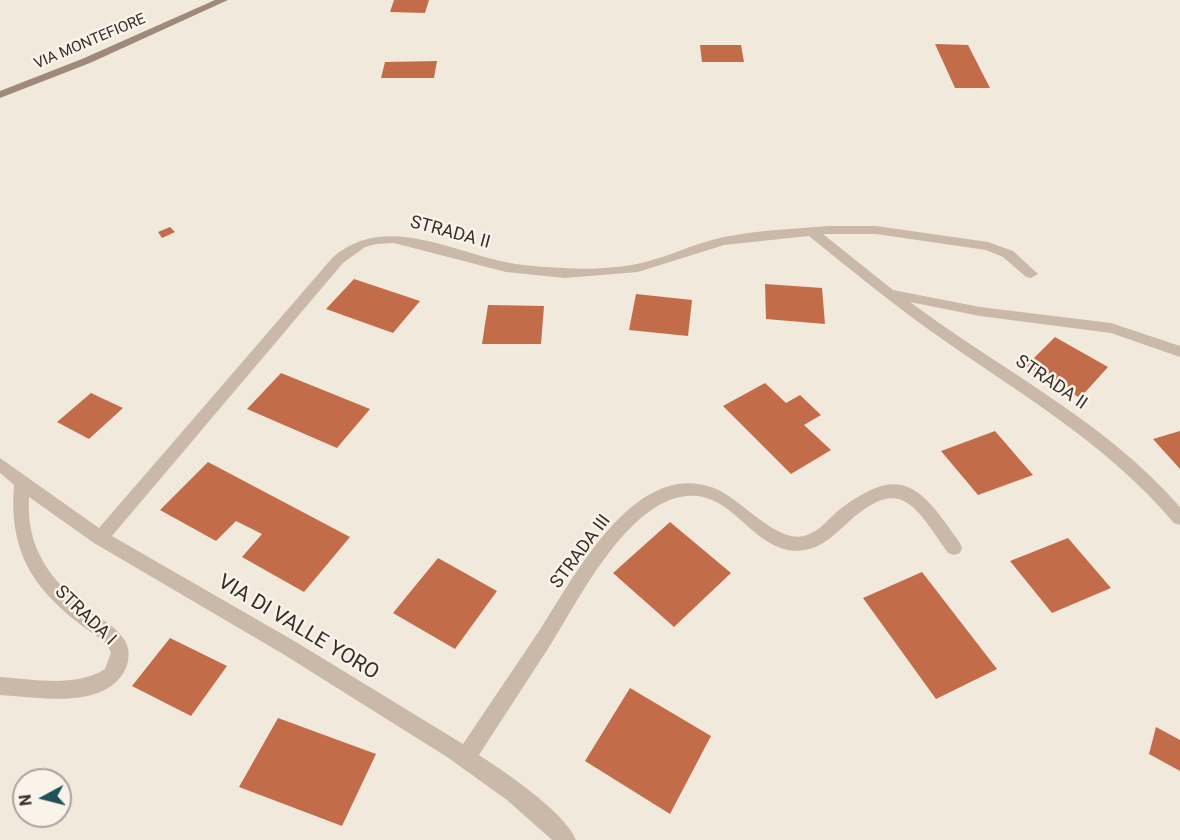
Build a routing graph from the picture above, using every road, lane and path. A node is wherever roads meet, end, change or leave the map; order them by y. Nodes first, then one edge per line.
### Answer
1 (223, 0) edge
2 (0, 95) edge
3 (811, 231) junction
4 (1031, 274) dead end
5 (889, 293) junction
6 (1180, 352) edge
7 (0, 464) edge
8 (22, 484) junction
9 (1180, 518) edge
10 (99, 538) junction
11 (954, 548) dead end
12 (0, 686) edge
13 (466, 757) junction
14 (566, 840) edge

1 - 2 main road, VIA MONTEFIORE
3 - 4 street, STRADA II
3 - 5 street, STRADA II
3 - 10 street, STRADA II
5 - 6 street, STRADA II
5 - 9 street, STRADA II
7 - 8 street, VIA DI VALLE YORO
8 - 10 street, VIA DI VALLE YORO
8 - 12 street, STRADA I
10 - 13 street, VIA DI VALLE YORO
11 - 13 street, STRADA III
13 - 14 street, VIA DI VALLE YORO

